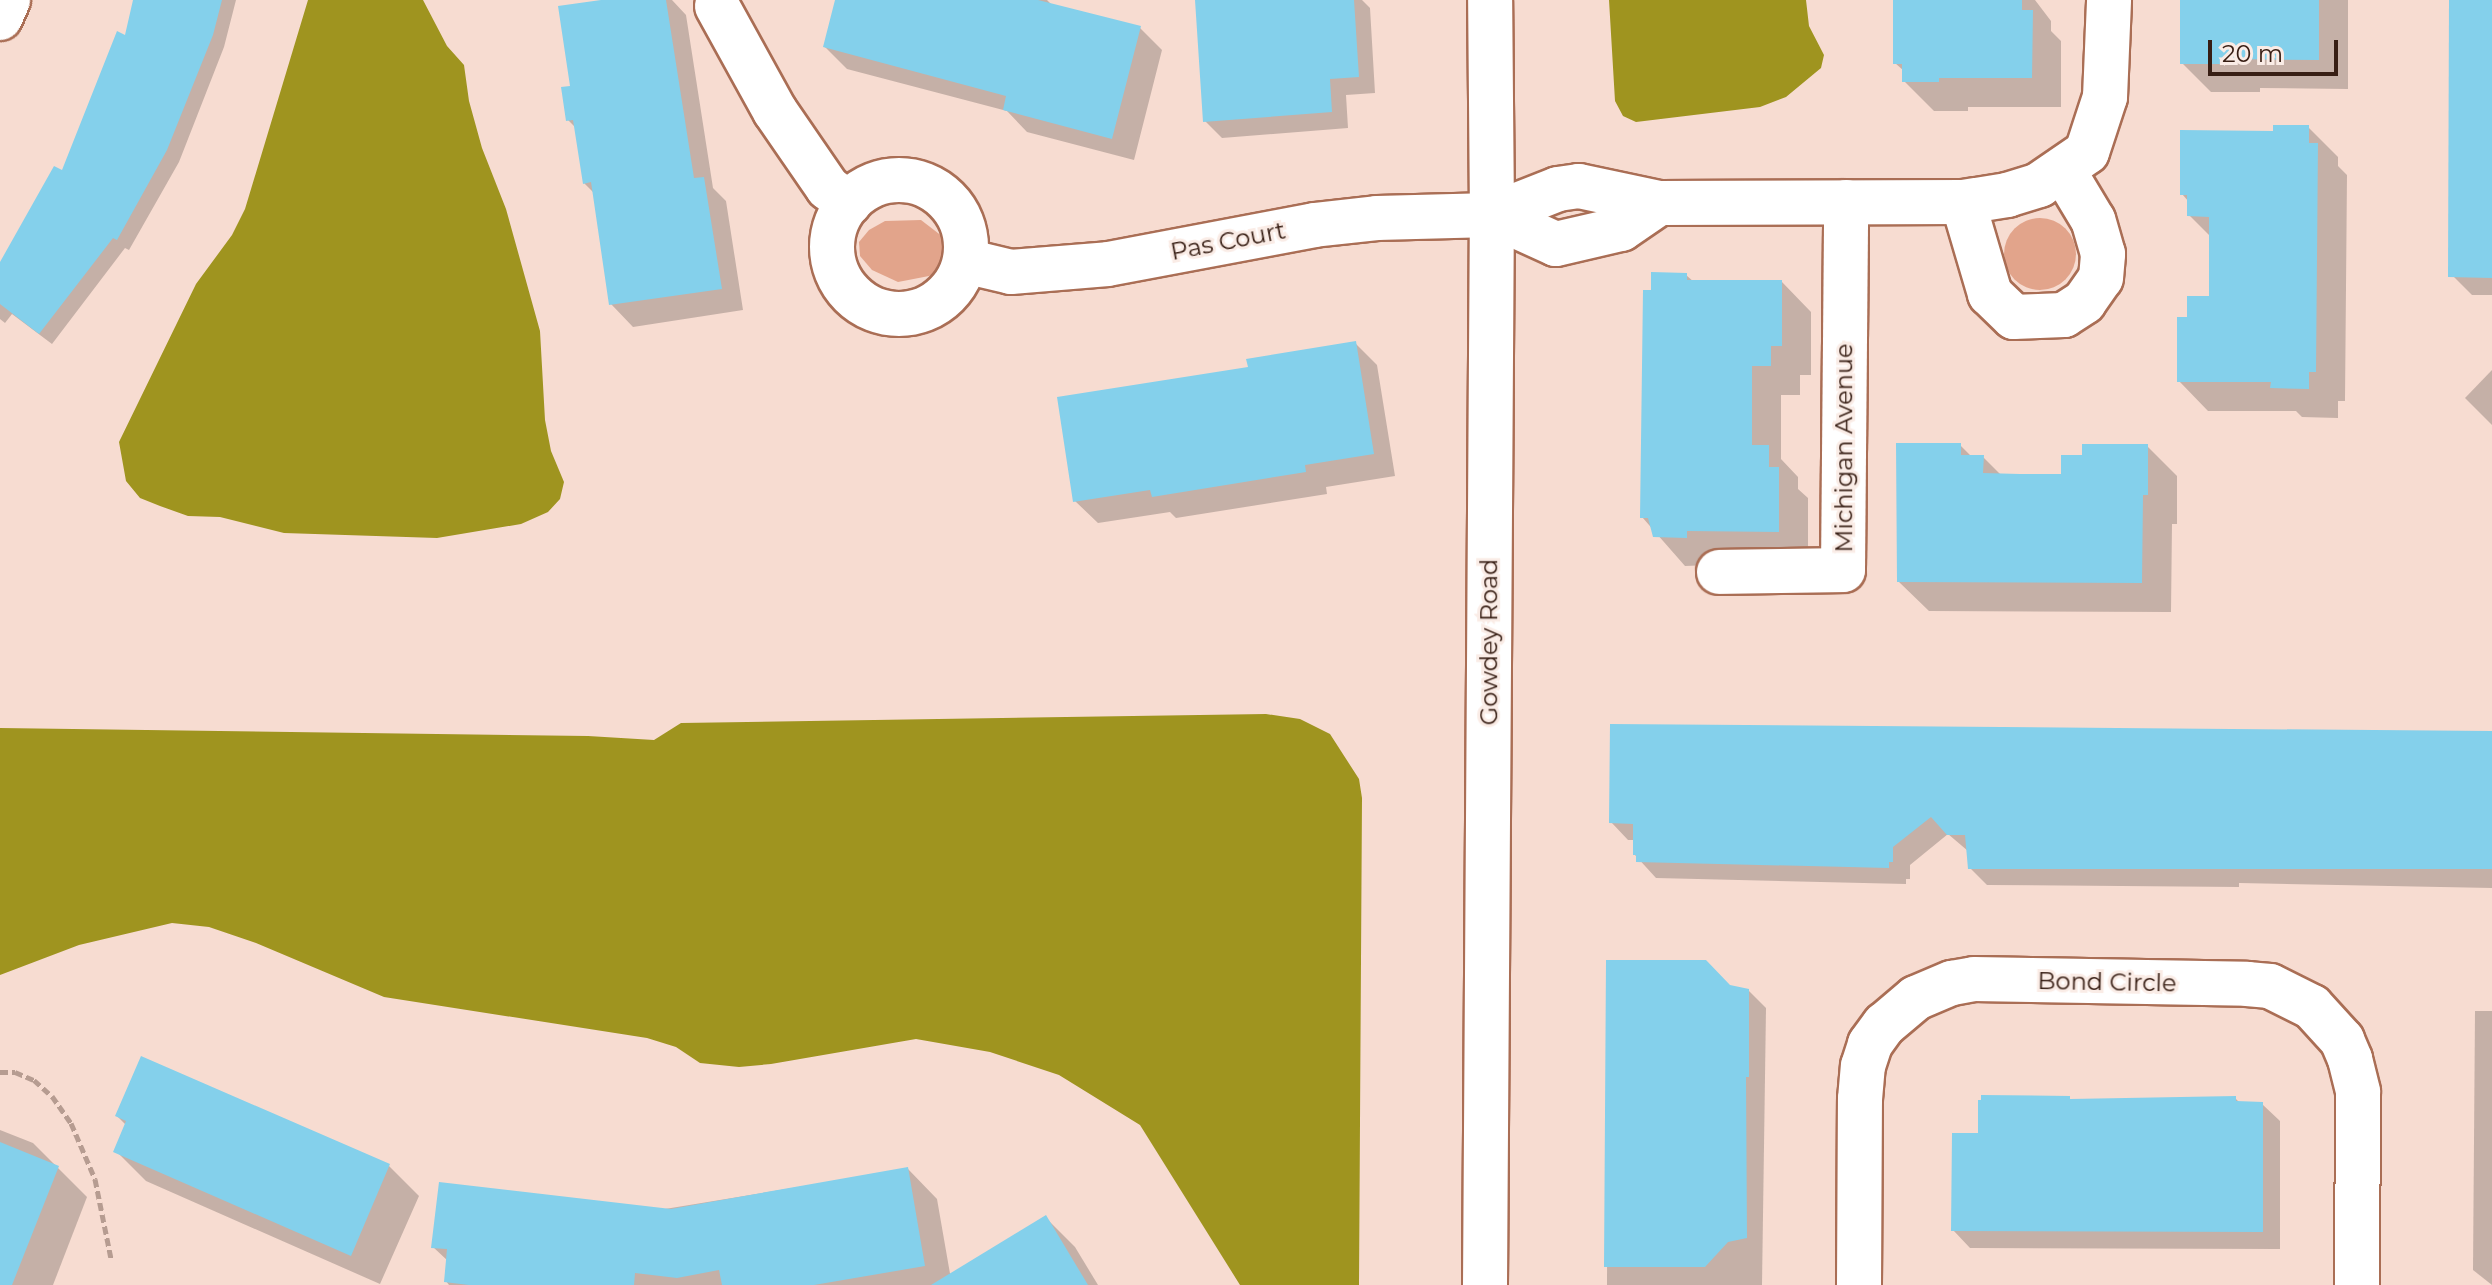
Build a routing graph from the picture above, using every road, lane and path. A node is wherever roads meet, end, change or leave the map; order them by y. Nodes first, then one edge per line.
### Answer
1 (8, 0) edge
2 (1490, 0) edge
3 (2109, 0) edge
4 (717, 6) dead end
5 (0, 18) edge
6 (2063, 170) junction
7 (1846, 202) junction
8 (1963, 202) junction
9 (849, 203) junction
10 (1492, 215) junction
11 (965, 261) junction
12 (1719, 572) dead end
13 (0, 1072) edge
14 (111, 1258) dead end
15 (1485, 1285) edge
16 (1859, 1285) edge
17 (2357, 1285) edge

1 - 5 street
2 - 10 street, Gowdey Road
3 - 6 street
4 - 9 street
6 - 8 street
6 - 8 street
7 - 8 street
7 - 10 street
7 - 12 street, Michigan Avenue
9 - 11 street
9 - 11 street
10 - 11 street, Pas Court
10 - 15 street, Gowdey Road
13 - 14 path
16 - 17 street, Bond Circle

